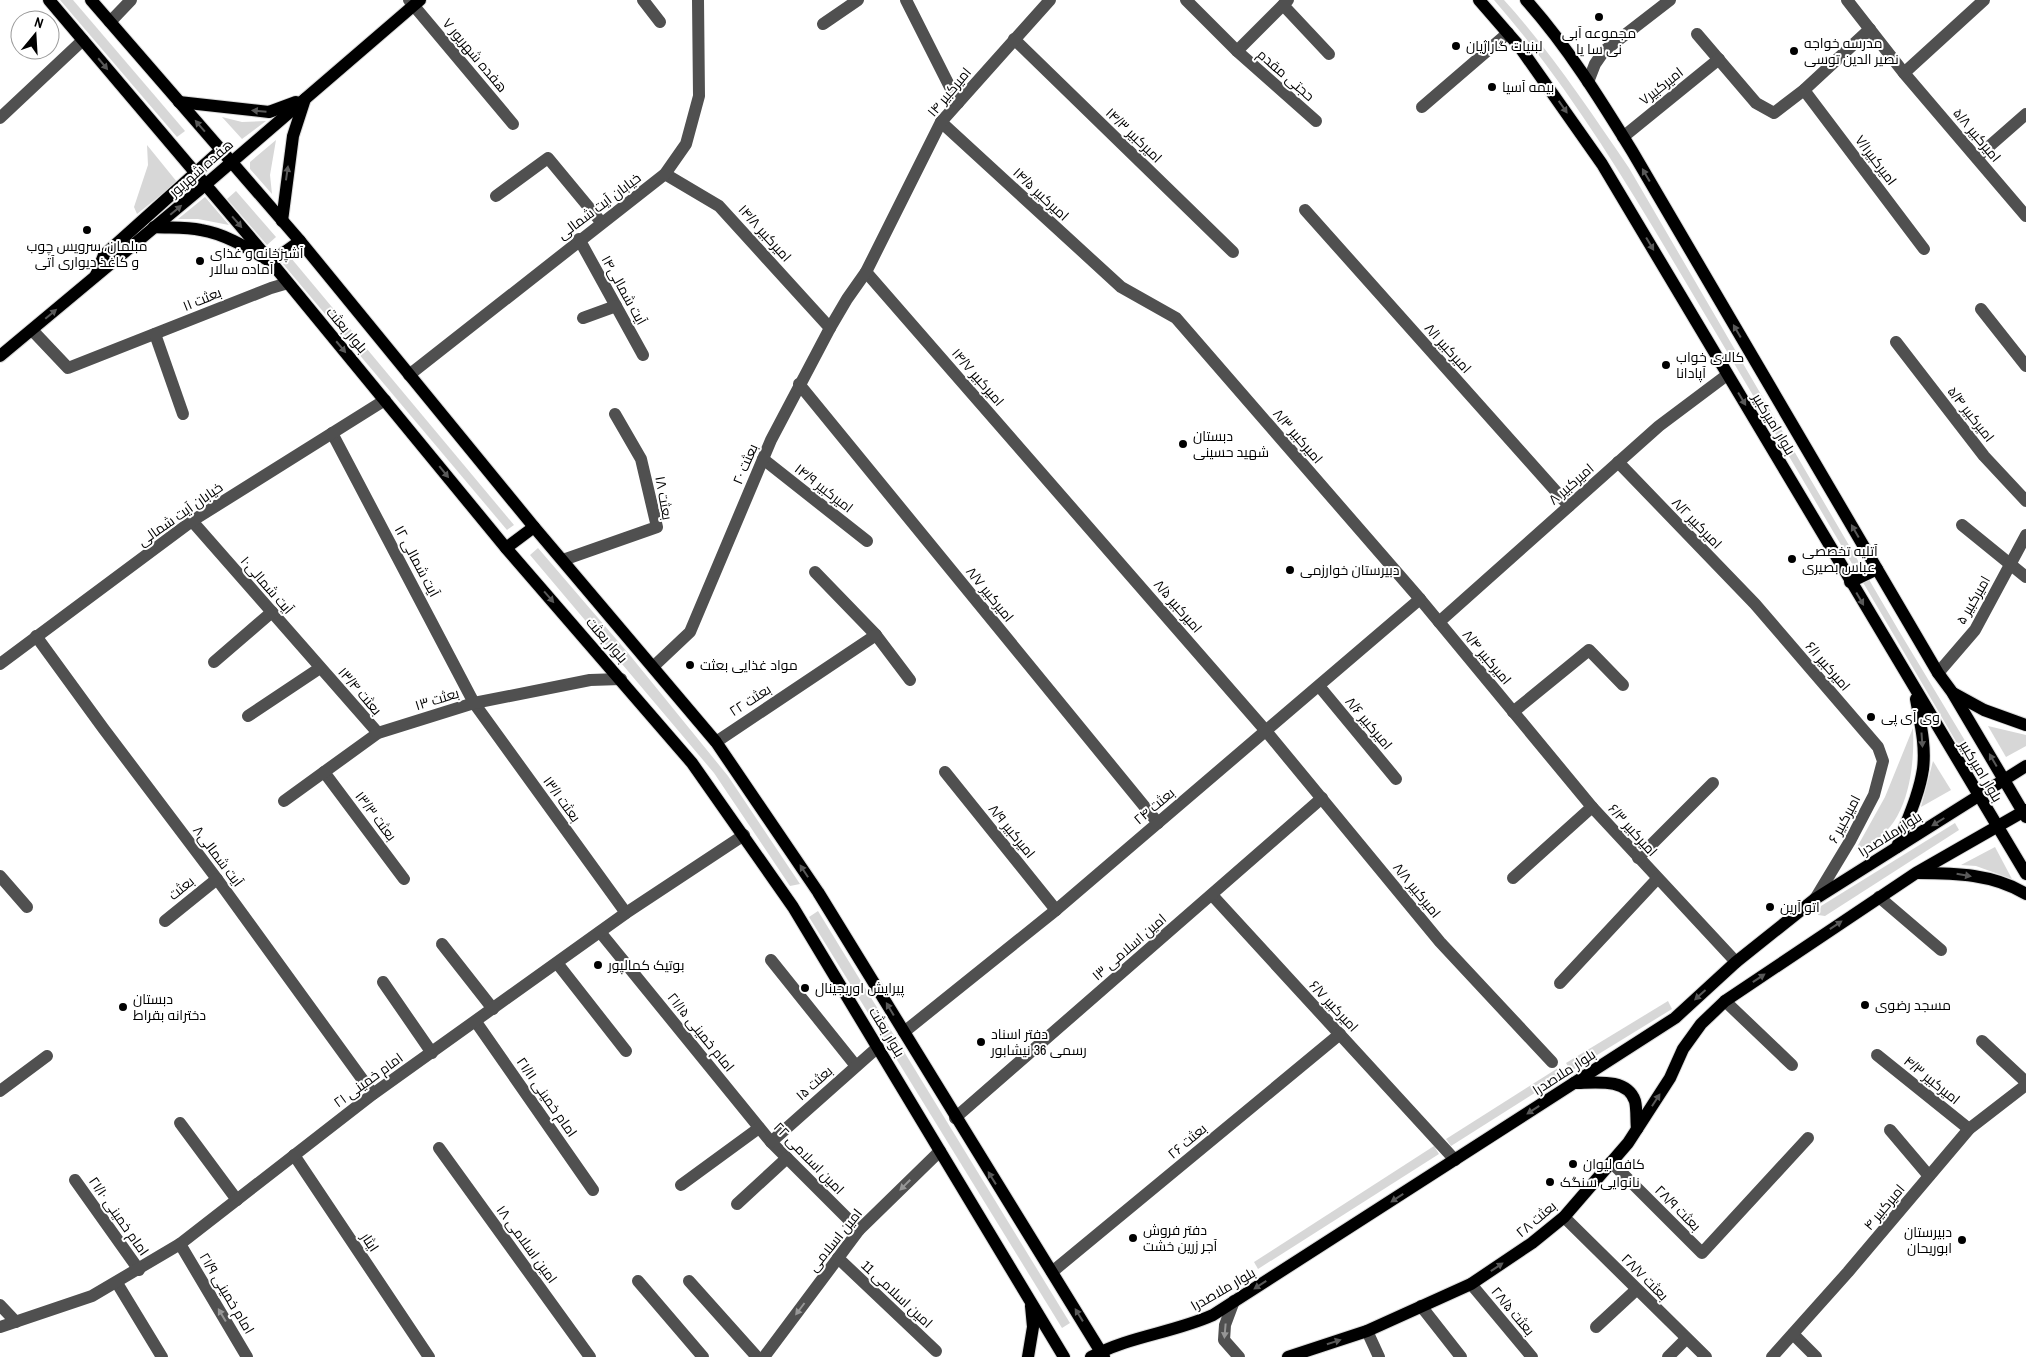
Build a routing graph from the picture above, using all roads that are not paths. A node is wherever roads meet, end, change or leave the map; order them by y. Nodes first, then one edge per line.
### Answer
1 (48, 0) edge
2 (91, 0) edge
3 (131, 0) edge
4 (643, 0) edge
5 (698, 0) edge
6 (858, 0) edge
7 (906, 0) edge
8 (1050, 0) edge
9 (1186, 0) edge
10 (1479, 0) edge
11 (1526, 0) edge
12 (1670, 0) edge
13 (1848, 0) edge
14 (1984, 0) edge
15 (414, 2) edge
16 (1285, 2) edge
17 (110, 22) junction
18 (660, 22) dead end
19 (823, 24) dead end
20 (1870, 29) junction
21 (1508, 33) junction
22 (1697, 34) dead end
23 (84, 40) junction
24 (1014, 40) junction
25 (1237, 51) junction
26 (1329, 54) dead end
27 (1719, 60) junction
28 (1904, 73) junction
29 (1588, 82) junction
30 (1804, 90) junction
31 (305, 98) junction
32 (179, 102) junction
33 (958, 103) junction
34 (1422, 108) dead end
35 (2026, 114) edge
36 (0, 118) edge
37 (1316, 121) dead end
38 (941, 122) junction
39 (513, 124) dead end
40 (1623, 136) junction
41 (221, 150) junction
42 (1977, 157) junction
43 (232, 162) junction
44 (195, 174) junction
45 (665, 174) junction
46 (205, 185) junction
47 (496, 196) dead end
48 (1305, 210) dead end
49 (2026, 216) edge
50 (282, 221) junction
51 (601, 222) junction
52 (154, 227) junction
53 (579, 239) junction
54 (300, 241) junction
55 (1924, 249) dead end
56 (1233, 252) dead end
57 (271, 262) junction
58 (866, 272) junction
59 (95, 277) junction
60 (288, 283) junction
61 (1121, 287) joint
62 (616, 306) junction
63 (1981, 309) dead end
64 (583, 318) dead end
65 (830, 328) junction
66 (32, 330) junction
67 (155, 334) junction
68 (1896, 342) dead end
69 (643, 355) dead end
70 (0, 356) edge
71 (2026, 366) edge
72 (408, 375) junction
73 (1727, 375) junction
74 (799, 384) junction
75 (385, 400) junction
76 (183, 414) dead end
77 (615, 414) dead end
78 (332, 433) junction
79 (763, 459) junction
80 (1618, 462) junction
81 (1066, 501) joint
82 (2026, 501) edge
83 (1569, 506) junction
84 (192, 521) junction
85 (1962, 525) dead end
86 (534, 527) junction
87 (2026, 535) edge
88 (867, 541) dead end
89 (506, 548) junction
90 (563, 560) junction
91 (2011, 564) junction
92 (1877, 569) junction
93 (816, 572) dead end
94 (2026, 577) edge
95 (1850, 582) junction
96 (1420, 599) junction
97 (1755, 604) joint
98 (272, 612) junction
99 (1439, 622) junction
100 (876, 635) junction
101 (36, 636) junction
102 (214, 662) dead end
103 (0, 664) edge
104 (654, 666) junction
105 (320, 668) junction
106 (1938, 673) junction
107 (621, 679) junction
108 (910, 680) dead end
109 (1623, 685) dead end
110 (1319, 686) junction
111 (1915, 692) junction
112 (1952, 692) junction
113 (474, 703) junction
114 (1513, 712) junction
115 (248, 716) dead end
116 (2026, 725) edge
117 (1266, 730) junction
118 (378, 733) junction
119 (716, 742) junction
120 (1878, 747) joint
121 (2026, 766) edge
122 (324, 772) junction
123 (945, 772) dead end
124 (1396, 779) dead end
125 (2004, 780) junction
126 (1713, 783) dead end
127 (1979, 796) junction
128 (1322, 798) junction
129 (284, 801) dead end
130 (1592, 807) junction
131 (2025, 813) edge
132 (1158, 823) junction
133 (1998, 827) junction
134 (744, 835) junction
135 (1897, 847) junction
136 (1638, 858) junction
137 (1916, 873) junction
138 (2026, 874) edge
139 (0, 876) edge
140 (1513, 878) dead end
141 (217, 879) junction
142 (404, 879) dead end
143 (1657, 879) junction
144 (2026, 894) edge
145 (1212, 895) junction
146 (1879, 897) junction
147 (1814, 899) junction
148 (28, 907) dead end
149 (1056, 910) junction
150 (626, 913) junction
151 (165, 921) dead end
152 (600, 932) junction
153 (442, 944) dead end
154 (1941, 950) dead end
155 (771, 960) dead end
156 (1736, 962) junction
157 (557, 963) junction
158 (383, 982) dead end
159 (1560, 983) dead end
160 (1724, 1001) junction
161 (493, 1009) junction
162 (476, 1022) junction
163 (904, 1032) junction
164 (1340, 1034) junction
165 (1982, 1041) dead end
166 (878, 1047) junction
167 (626, 1050) dead end
168 (432, 1053) junction
169 (1877, 1055) dead end
170 (47, 1056) dead end
171 (1552, 1062) dead end
172 (1792, 1065) dead end
173 (856, 1066) junction
174 (1574, 1083) junction
175 (2025, 1087) edge
176 (0, 1091) edge
177 (373, 1094) junction
178 (955, 1118) junction
179 (180, 1123) dead end
180 (759, 1128) junction
181 (1637, 1129) junction
182 (1970, 1129) junction
183 (1890, 1130) dead end
184 (1808, 1138) dead end
185 (771, 1142) junction
186 (439, 1148) dead end
187 (940, 1151) junction
188 (294, 1155) junction
189 (786, 1158) junction
190 (1455, 1160) junction
191 (1612, 1162) junction
192 (1930, 1176) junction
193 (75, 1180) dead end
194 (681, 1185) dead end
195 (593, 1190) dead end
196 (237, 1200) junction
197 (737, 1204) dead end
198 (1564, 1217) junction
199 (859, 1230) junction
200 (180, 1244) junction
201 (838, 1258) junction
202 (139, 1270) junction
203 (1052, 1272) junction
204 (689, 1281) dead end
205 (638, 1282) dead end
206 (117, 1283) junction
207 (1471, 1284) junction
208 (1636, 1290) junction
209 (1031, 1301) junction
210 (1234, 1301) junction
211 (0, 1305) edge
212 (1421, 1306) junction
213 (16, 1322) junction
214 (0, 1327) edge
215 (1596, 1327) dead end
216 (1366, 1331) junction
217 (1793, 1334) junction
218 (1686, 1339) junction
219 (936, 1351) dead end
220 (1098, 1355) edge
221 (162, 1357) edge
222 (247, 1357) edge
223 (429, 1357) edge
224 (590, 1357) edge
225 (703, 1357) edge
226 (757, 1357) edge
227 (764, 1357) edge
228 (1028, 1357) edge
229 (1064, 1357) edge
230 (1239, 1357) edge
231 (1288, 1357) edge
232 (1379, 1357) edge
233 (1461, 1357) edge
234 (1532, 1357) edge
235 (1668, 1357) edge
236 (1706, 1357) edge
237 (1772, 1357) edge
238 (1816, 1357) edge

1 - 23 main road, بلوار بعثت
2 - 17 main road, بلوار بعثت
3 - 17 street
4 - 18 street
5 - 45 street, خیابان آیت شمالی
6 - 19 street
7 - 33 street
8 - 24 street, امیرکبیر ۱۴
9 - 25 street, حجتی مقدم
10 - 21 main road, بلوار امیرکبیر
11 - 29 main road, بلوار امیرکبیر
12 - 29 street
13 - 20 street, امیرکبیر ۵/۸
14 - 28 street
15 - 31 main road, هفده شهریور
15 - 39 street, هفده شهریور ۷
16 - 25 street
16 - 26 street
17 - 32 main road, بلوار بعثت
20 - 28 street, امیرکبیر ۵/۸
20 - 30 street
21 - 34 street
21 -> 73 main road, بلوار امیرکبیر
22 - 27 street
23 - 36 street
23 -> 44 main road, بلوار بعثت
24 - 33 street, امیرکبیر ۱۴
24 - 56 street, امیرکبیر ۱۴/۳
25 - 37 street, حجتی مقدم
27 - 30 street
27 - 40 street, امیرکبیر۷
28 - 42 street, امیرکبیر ۵/۸
29 - 40 main road, بلوار امیرکبیر
30 - 55 street, امیرکبیر۷/۱
31 -> 32 main road
31 - 43 main road, هفده شهریور
50 -> 31 main road
41 -> 32 main road, بلوار بعثت
33 - 38 street, امیرکبیر ۱۴
35 - 42 street
38 - 58 street, امیرکبیر ۱۴
38 - 61 street, امیرکبیر ۱۴/۵
92 -> 40 main road, بلوار امیرکبیر
41 - 43 main road, بلوار بعثت
41 - 44 main road
42 - 49 street, امیرکبیر ۵/۸
43 - 46 main road, هفده شهریور
43 - 50 main road, بلوار بعثت
44 - 46 main road, بلوار بعثت
44 - 59 main road
45 - 51 street, خیابان آیت شمالی
45 - 65 street, امیرکبیر ۱۴/۸
52 -> 46 main road, هفده شهریور
46 -> 57 main road, بلوار بعثت
47 - 51 street
48 - 83 street, امیرکبیر ۸/۱
50 - 54 main road, بلوار بعثت
51 - 53 street, خیابان آیت شمالی
52 - 57 main road
52 - 59 main road, هفده شهریور
53 - 62 street, آیت شمالی۱۴
53 - 72 street, خیابان آیت شمالی
54 - 57 main road
54 - 72 main road, بلوار بعثت
57 - 60 main road, بلوار بعثت
58 - 65 street, بعثت ۲۰
58 - 81 street, امیرکبیر ۱۴/۷
66 -> 59 main road, هفده شهریور
60 - 67 street, بعثت ۱۱
60 -> 75 main road, بلوار بعثت
61 - 96 street, امیرکبیر ۸/۳
62 - 64 street
62 - 69 street, آیت شمالی۱۴
63 - 71 street
65 - 74 street, بعثت ۲۰
66 - 67 street, بعثت ۱۱
66 - 70 main road, هفده شهریور
67 - 76 street
68 - 82 street, امیرکبیر ۵/۴
72 - 86 main road, بلوار بعثت
73 - 80 street, امیرکبیر ۸
73 -> 95 main road, بلوار امیرکبیر
74 - 79 street, بعثت ۲۰
74 - 132 street, امیرکبیر ۸/۷
75 - 78 street, خیابان آیت شمالی
75 -> 89 main road, بلوار بعثت
77 - 90 street, بعثت ۱۸
78 - 84 street, خیابان آیت شمالی
78 - 113 street, آیت شمالی ۱۲
79 - 88 street, امیرکبیر ۱۴/۹
79 - 104 street, بعثت ۲۰
80 - 83 street, امیرکبیر ۸
80 - 97 street, امیرکبیر ۸/۲
81 - 117 street, امیرکبیر ۸/۵
83 - 99 street, امیرکبیر ۸
84 - 98 street, آیت شمالی۱۰
84 - 101 street, خیابان آیت شمالی
85 - 91 street
86 - 89 main road
86 - 90 main road, بلوار بعثت
87 - 91 street, امیرکبیر ۵
89 -> 107 main road, بلوار بعثت
90 - 104 main road, بلوار بعثت
91 - 94 street
91 - 106 street, امیرکبیر ۵
92 - 95 main road
92 - 106 main road, بلوار امیرکبیر
93 - 100 street
95 -> 111 main road, بلوار امیرکبیر
96 - 99 street, امیرکبیر ۸/۳
96 - 110 street, بعثت ۲۴
97 - 120 street, امیرکبیر ۶/۱
98 - 102 street
98 - 105 street, آیت شمالی۱۰
99 - 114 street, امیرکبیر ۸/۴
100 - 108 street
100 - 119 street, بعثت ۲۲
101 - 103 street, خیابان آیت شمالی
101 - 141 street, آیت شمالی۸
104 - 119 main road, بلوار بعثت
105 - 115 street
105 - 118 street, بعثت ۱۳/۴
106 - 112 main road, بلوار امیرکبیر
107 - 113 street, بعثت ۱۳
107 - 134 main road, بلوار بعثت
109 - 114 street
110 - 117 street, بعثت ۲۴
110 - 124 street, امیرکبیر ۸/۶
111 - 127 main road, بلوار امیرکبیر
111 -> 135 main road
112 - 116 main road
125 -> 112 main road, بلوار امیرکبیر
113 - 118 street, بعثت ۱۳
113 - 150 street, بعثت ۱۳/۱
114 - 130 street, امیرکبیر ۶/۳
117 - 128 street, امیرکبیر ۸/۸
117 - 132 street, بعثت ۲۴
118 - 122 street, بعثت ۱۳
163 -> 119 main road, بلوار بعثت
120 - 147 street, امیرکبیر ۶
121 - 125 main road, بلوار ملاصدرا
122 - 129 street, بعثت ۱۳
122 - 142 street, بعثت ۱۳/۳
123 - 149 street, امیرکبیر ۸/۹
125 - 127 main road, بلوار ملاصدرا
125 - 131 main road, بلوار امیرکبیر
126 - 136 street
127 - 133 main road, بلوار امیرکبیر
127 -> 135 main road, بلوار ملاصدرا
128 - 145 street, امین اسلامی ۱۳
128 - 171 street, امیرکبیر ۸/۸
130 - 136 street, امیرکبیر ۶/۳
130 - 140 street
131 - 133 main road
132 - 149 street, بعثت ۲۴
133 - 137 main road
133 - 138 main road, بلوار امیرکبیر
134 - 150 street, امام خمینی ۲۱
134 - 166 main road, بلوار بعثت
135 - 147 main road, بلوار ملاصدرا
136 - 143 street, امیرکبیر ۶/۳
137 -> 144 main road
137 - 146 main road
139 - 148 street
141 - 151 street, بعثت
141 - 177 street, آیت شمالی۸
143 - 156 street, امیرکبیر ۶/۳
143 - 159 street
145 - 164 street, امیرکبیر ۶/۷
145 - 178 street, امین اسلامی ۱۳
146 - 154 street
160 -> 146 main road, بعثت ۲۸
147 - 156 main road, بلوار ملاصدرا
149 - 163 street, بعثت ۲۴
150 - 152 street, امام خمینی ۲۱
152 - 157 street, امام خمینی ۲۱
152 - 180 street, امام خمینی ۲۱/۱۵
153 - 161 street
155 - 173 street
156 -> 174 main road, بلوار ملاصدرا
157 - 161 street, امام خمینی ۲۱
157 - 167 street
158 - 168 street
160 - 172 street
181 -> 160 main road, بعثت ۲۸
161 - 162 street, امام خمینی ۲۱
162 - 168 street, امام خمینی ۲۱
162 - 195 street, امام خمینی ۲۱/۱۱
163 - 178 main road, بلوار بعثت
164 - 190 street, امیرکبیر ۶/۷
164 - 203 street, بعثت ۲۶
165 - 175 street
166 - 173 street, بعثت ۱۵
166 - 187 main road, بلوار بعثت
168 - 177 street, امام خمینی ۲۱
169 - 182 street, امیرکبیر ۴/۳
170 - 176 street
173 - 185 street, بعثت ۱۵
174 - 181 main road
174 -> 190 main road, بلوار ملاصدرا
175 - 182 street, امیرکبیر ۴
177 - 188 street, امام خمینی ۲۱
203 -> 178 main road, بلوار بعثت
179 - 196 street
180 - 185 street, امین اسلامی ۲۲
180 - 194 street
181 - 191 main road, بعثت ۲۸
182 - 192 street, امیرکبیر ۴
183 - 192 street
184 - 191 street, بعثت ۲۸/۹
185 - 189 street, امین اسلامی ۲۲
186 - 224 street, امین اسلامی ۱۸
187 -> 199 street, امین اسلامی
187 - 209 main road, بلوار بعثت
188 - 196 street, امام خمینی ۲۱
188 - 223 street, ایثار
189 - 197 street
189 - 199 street, امین اسلامی ۲۲
190 -> 210 main road, بلوار ملاصدرا
191 - 198 main road, بعثت ۲۸
192 - 217 street, امیرکبیر ۴
193 - 202 street, امام خمینی ۲۱/۱۰
196 - 200 street, امام خمینی ۲۱
207 -> 198 main road, بعثت ۲۸
198 - 208 street, بعثت ۲۸/۷
199 - 201 street, امین اسلامی
200 - 202 street, امام خمینی ۲۱
222 -> 200 street, امام خمینی ۲۱/۹
201 - 219 street, امین اسلامی 11
201 -> 227 street, امین اسلامی
202 - 206 street, امام خمینی ۲۱
220 -> 203 main road, بلوار بعثت
204 - 226 street
205 - 225 street
206 - 213 street, امام خمینی ۲۱
206 - 221 street
207 - 212 main road, بعثت ۲۸
207 - 234 street, بعثت ۲۸/۵
208 - 215 street
208 - 218 street, بعثت ۲۸/۷
209 - 228 main road
209 - 229 main road, بلوار بعثت
210 - 220 main road, بلوار ملاصدرا
210 -> 230 street
211 - 213 street
212 - 216 main road, بعثت ۲۸
212 - 233 street
213 - 214 street, امام خمینی ۲۱
231 -> 216 main road, بعثت ۲۸
216 - 232 street
217 - 237 street, امیرکبیر ۴
217 - 238 street
218 - 235 street
218 - 236 street, بعثت ۲۸/۷

